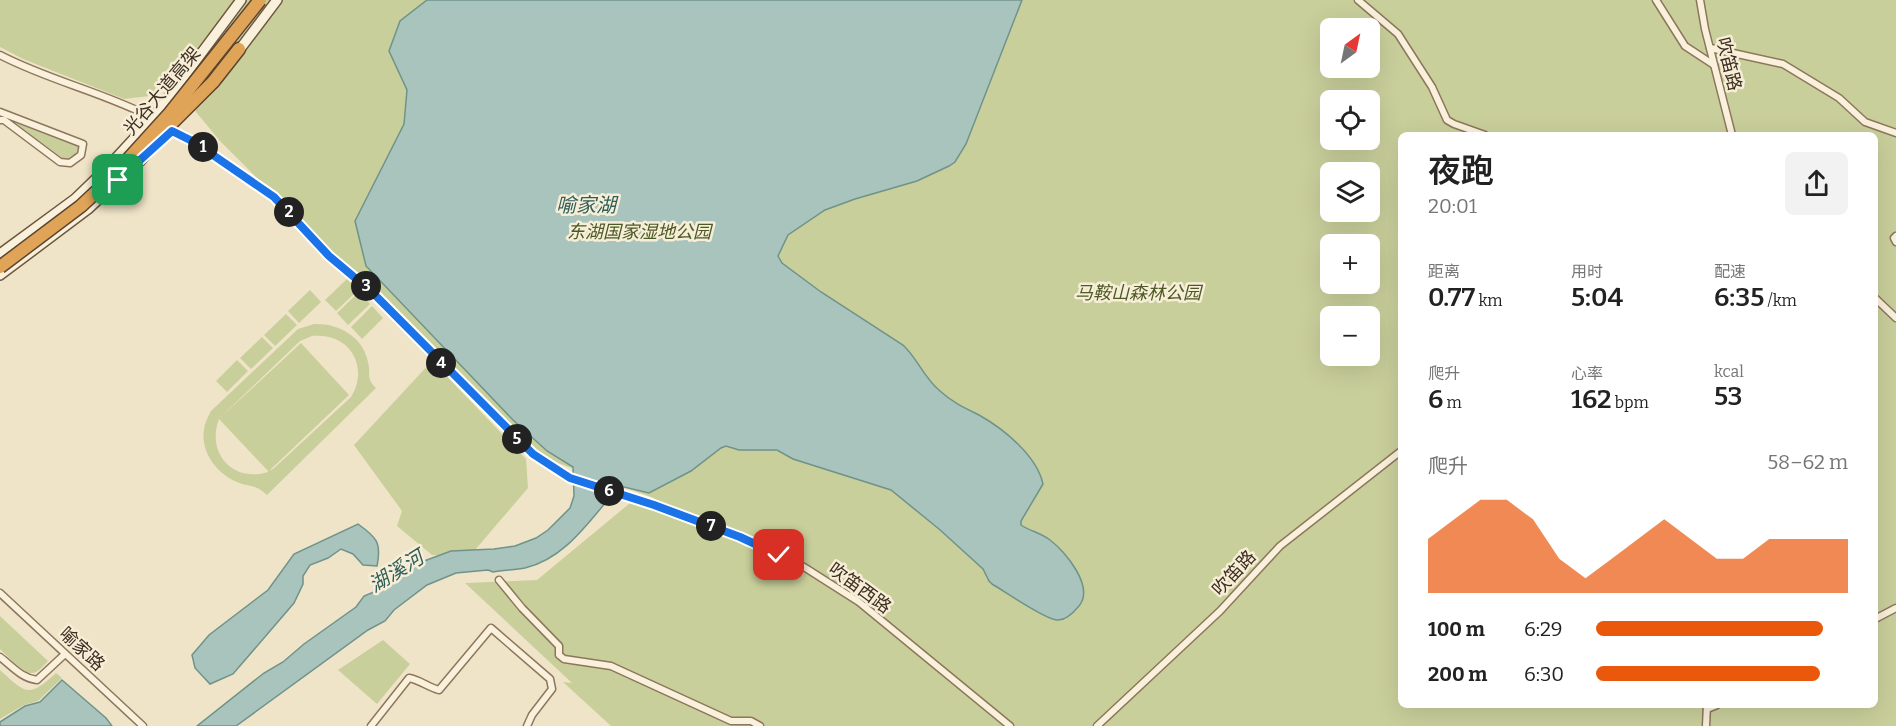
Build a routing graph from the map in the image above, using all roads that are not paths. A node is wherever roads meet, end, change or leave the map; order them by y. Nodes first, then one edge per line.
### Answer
1 (241, 0) edge
2 (251, 0) edge
3 (260, 0) edge
4 (277, 0) edge
5 (1358, 0) edge
6 (1656, 0) edge
7 (1700, 0) edge
8 (1710, 48) junction
9 (239, 49) junction
10 (0, 55) edge
11 (1714, 66) junction
12 (0, 112) edge
13 (153, 118) junction
14 (0, 120) edge
15 (172, 131) junction
16 (1477, 132) edge
17 (1731, 132) edge
18 (1896, 133) edge
19 (112, 177) junction
20 (1896, 236) edge
21 (1896, 242) edge
22 (0, 254) edge
23 (0, 262) edge
24 (0, 267) edge
25 (0, 275) edge
26 (1878, 301) edge
27 (1896, 318) edge
28 (1398, 453) edge
29 (499, 580) dead end
30 (0, 593) edge
31 (1896, 608) edge
32 (1878, 617) edge
33 (65, 654) junction
34 (0, 657) edge
35 (1707, 708) edge
36 (143, 726) edge
37 (370, 726) edge
38 (527, 726) edge
39 (760, 726) edge
40 (1010, 726) edge
41 (1097, 726) edge
42 (1706, 726) edge

1 - 13 main road
2 - 23 highway, 光谷大道高架, bridge
3 - 19 highway, 光谷大道高架, bridge
4 - 9 main road
5 - 16 street
6 - 11 street
7 - 8 street, 吹笛路
8 - 11 street, 吹笛路
8 - 18 street
9 - 15 main road
9 - 19 highway, bridge
10 - 13 street, 吹笛西路
11 - 17 street, 吹笛路
12 - 14 street
13 - 15 street, 吹笛西路
13 - 22 main road
15 - 25 main road
15 - 40 street, 吹笛西路
19 - 24 highway, 光谷大道高架, bridge
20 - 21 street
26 - 27 street
28 - 41 street, 吹笛路
29 - 39 street
30 - 33 street, 喻家路
31 - 32 street
33 - 34 street
33 - 36 street, 喻家路
35 - 42 street
37 - 38 street

